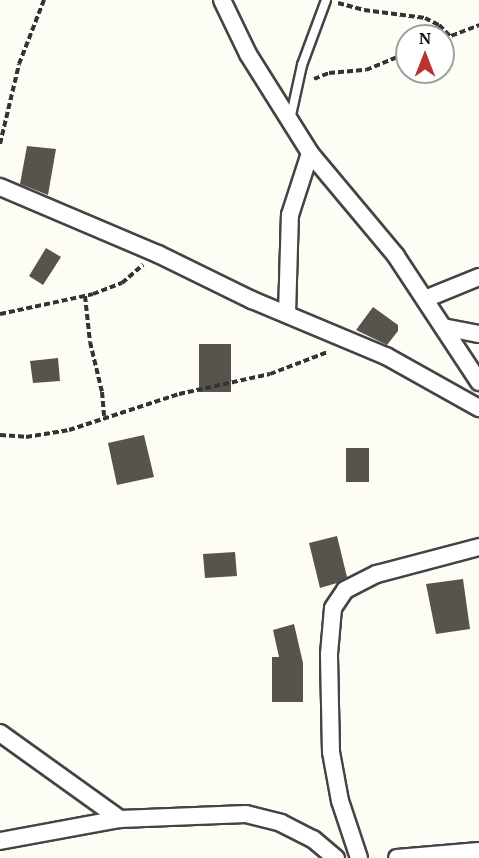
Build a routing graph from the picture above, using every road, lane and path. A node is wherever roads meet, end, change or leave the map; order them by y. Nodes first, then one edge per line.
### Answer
1 (44, 0) edge
2 (222, 0) edge
3 (327, 0) edge
4 (437, 24) edge
5 (479, 25) edge
6 (455, 34) edge
7 (395, 59) edge
8 (296, 90) junction
9 (290, 122) junction
10 (0, 144) edge
11 (310, 153) junction
12 (0, 187) edge
13 (158, 254) junction
14 (479, 277) edge
15 (85, 296) junction
16 (425, 299) junction
17 (0, 314) edge
18 (287, 314) junction
19 (443, 327) junction
20 (479, 334) edge
21 (350, 341) junction
22 (479, 382) edge
23 (479, 408) edge
24 (104, 416) junction
25 (0, 435) edge
26 (479, 548) edge
27 (0, 733) edge
28 (120, 819) junction
29 (0, 841) edge
30 (479, 851) edge
31 (336, 858) edge
32 (358, 858) edge
33 (398, 858) edge

1 - 10 path
2 - 9 street
3 - 4 path
3 - 8 lane
5 - 6 path
7 - 8 path
8 - 9 lane
9 - 11 street
11 - 16 street
11 - 18 street
12 - 13 street
13 - 15 path
13 - 18 street
14 - 16 street
15 - 17 path
15 - 24 path
16 - 19 street
18 - 21 street
19 - 20 street
19 - 22 street
21 - 23 street
21 - 24 path
24 - 25 path
26 - 32 street
27 - 28 street
28 - 29 street
28 - 31 street
30 - 33 street

